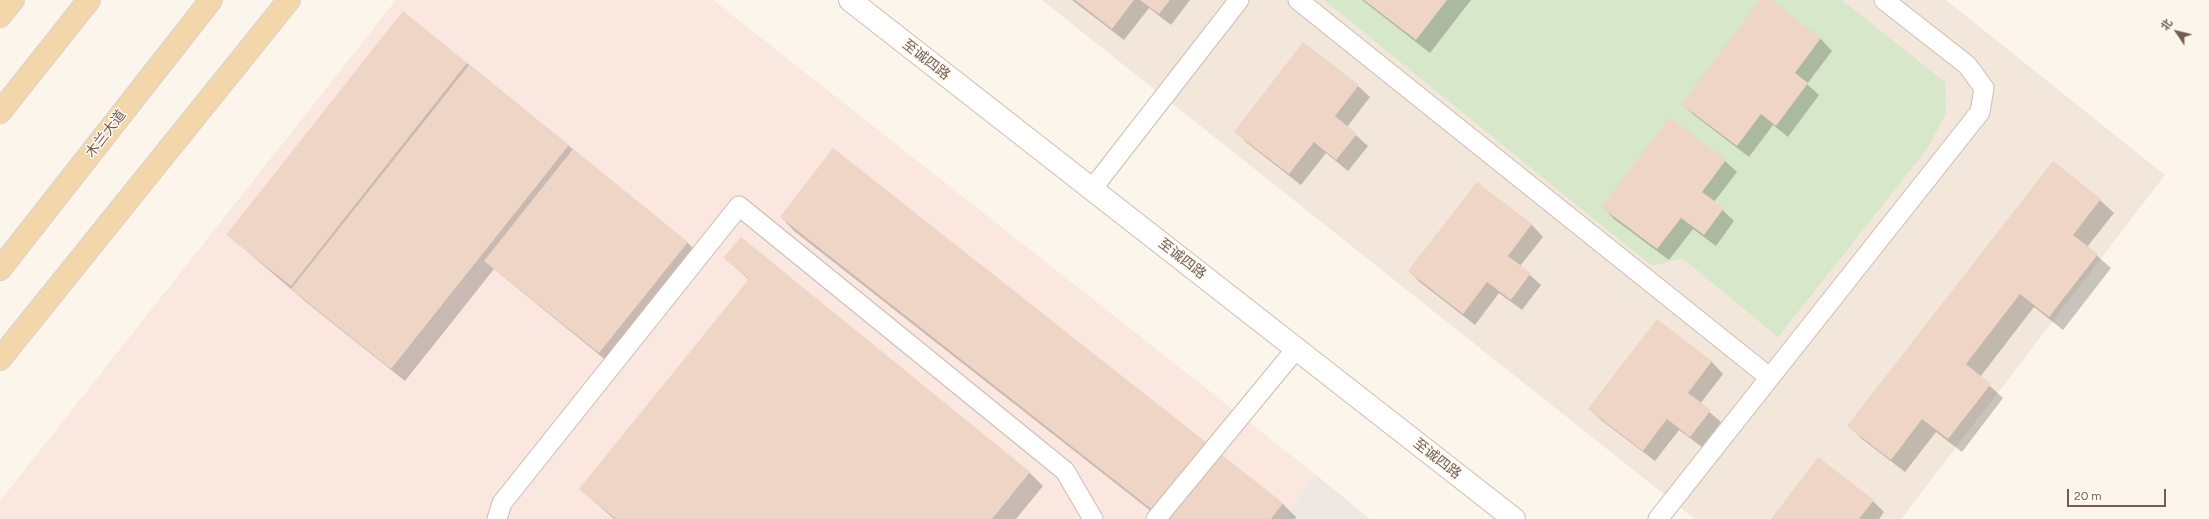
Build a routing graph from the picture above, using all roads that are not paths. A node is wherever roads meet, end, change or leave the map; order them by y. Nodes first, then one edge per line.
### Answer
1 (13, 0) edge
2 (90, 0) edge
3 (211, 0) edge
4 (289, 0) edge
5 (850, 0) edge
6 (1239, 0) edge
7 (1298, 0) edge
8 (1884, 0) edge
9 (0, 16) edge
10 (0, 112) edge
11 (1092, 189) junction
12 (0, 268) edge
13 (1296, 349) junction
14 (0, 359) edge
15 (1769, 377) junction
16 (497, 519) edge
17 (1093, 519) edge
18 (1156, 519) edge
19 (1514, 519) edge
20 (1658, 519) edge

1 - 9 main road
2 - 10 main road
3 - 12 main road, 木兰大道
4 - 14 main road
5 - 11 main road, 至诚四路
6 - 11 lane
7 - 15 lane
8 - 15 lane
11 - 13 main road, 至诚四路
13 - 18 lane
13 - 19 main road, 至诚四路
15 - 20 lane
16 - 17 lane

